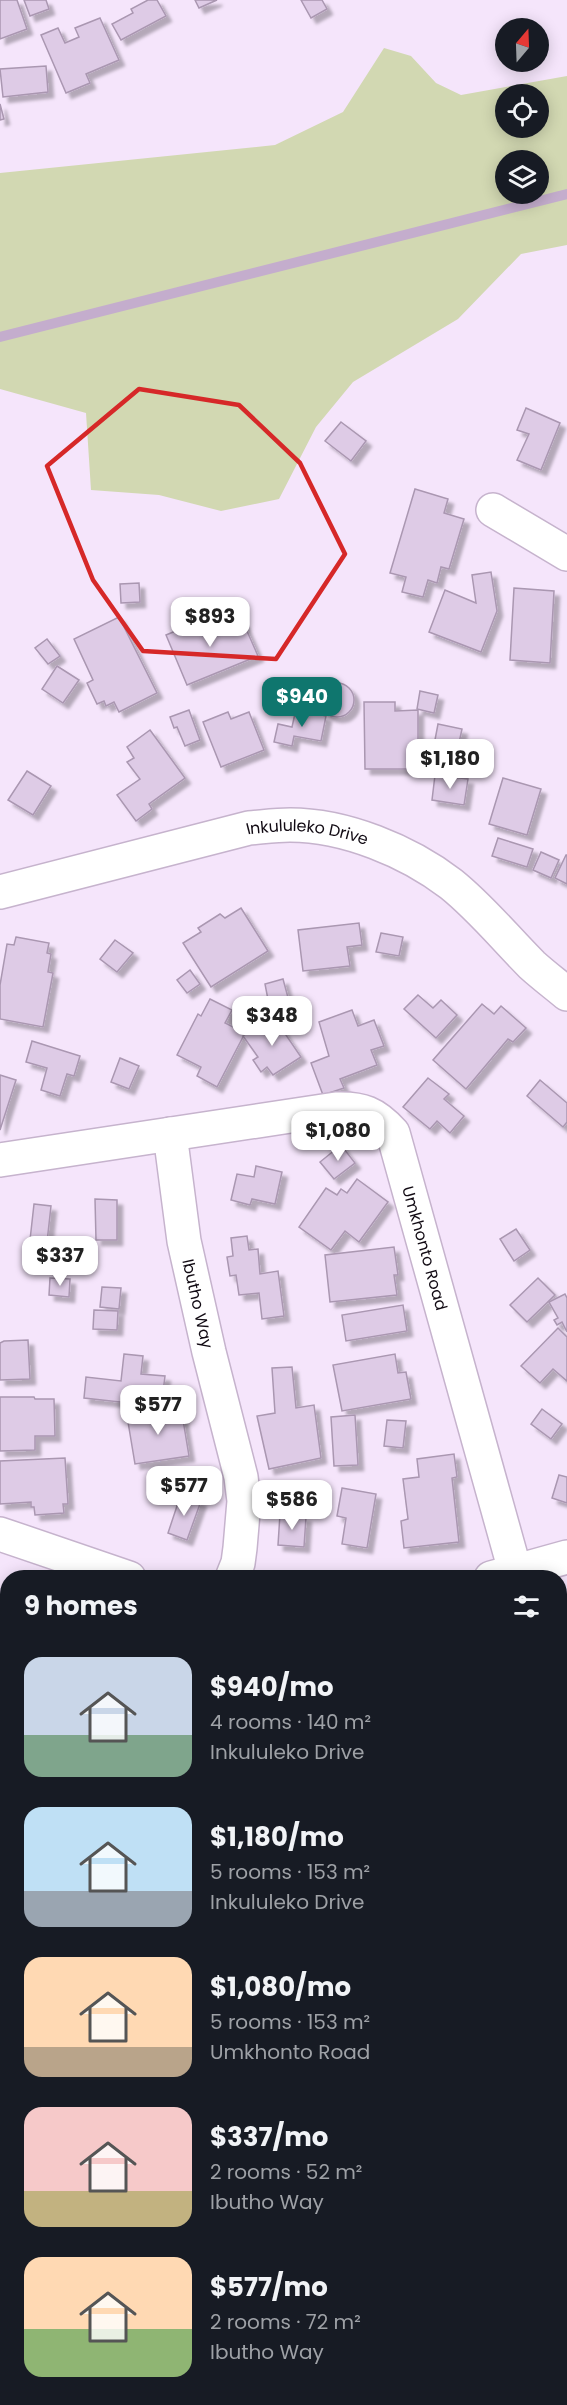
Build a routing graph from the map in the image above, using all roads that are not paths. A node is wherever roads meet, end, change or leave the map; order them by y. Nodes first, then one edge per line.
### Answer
1 (493, 510) dead end
2 (567, 554) edge
3 (0, 892) edge
4 (567, 994) edge
5 (170, 1134) junction
6 (0, 1160) edge
7 (0, 1534) edge
8 (567, 1557) edge
9 (106, 1570) edge
10 (235, 1570) edge
11 (506, 1570) edge
12 (527, 1570) edge

1 - 2 street
3 - 4 street, Inkululeko Drive
5 - 6 street, Umkhonto Road
5 - 10 street, Ibutho Way
5 - 11 street, Umkhonto Road
7 - 9 street
8 - 12 street

